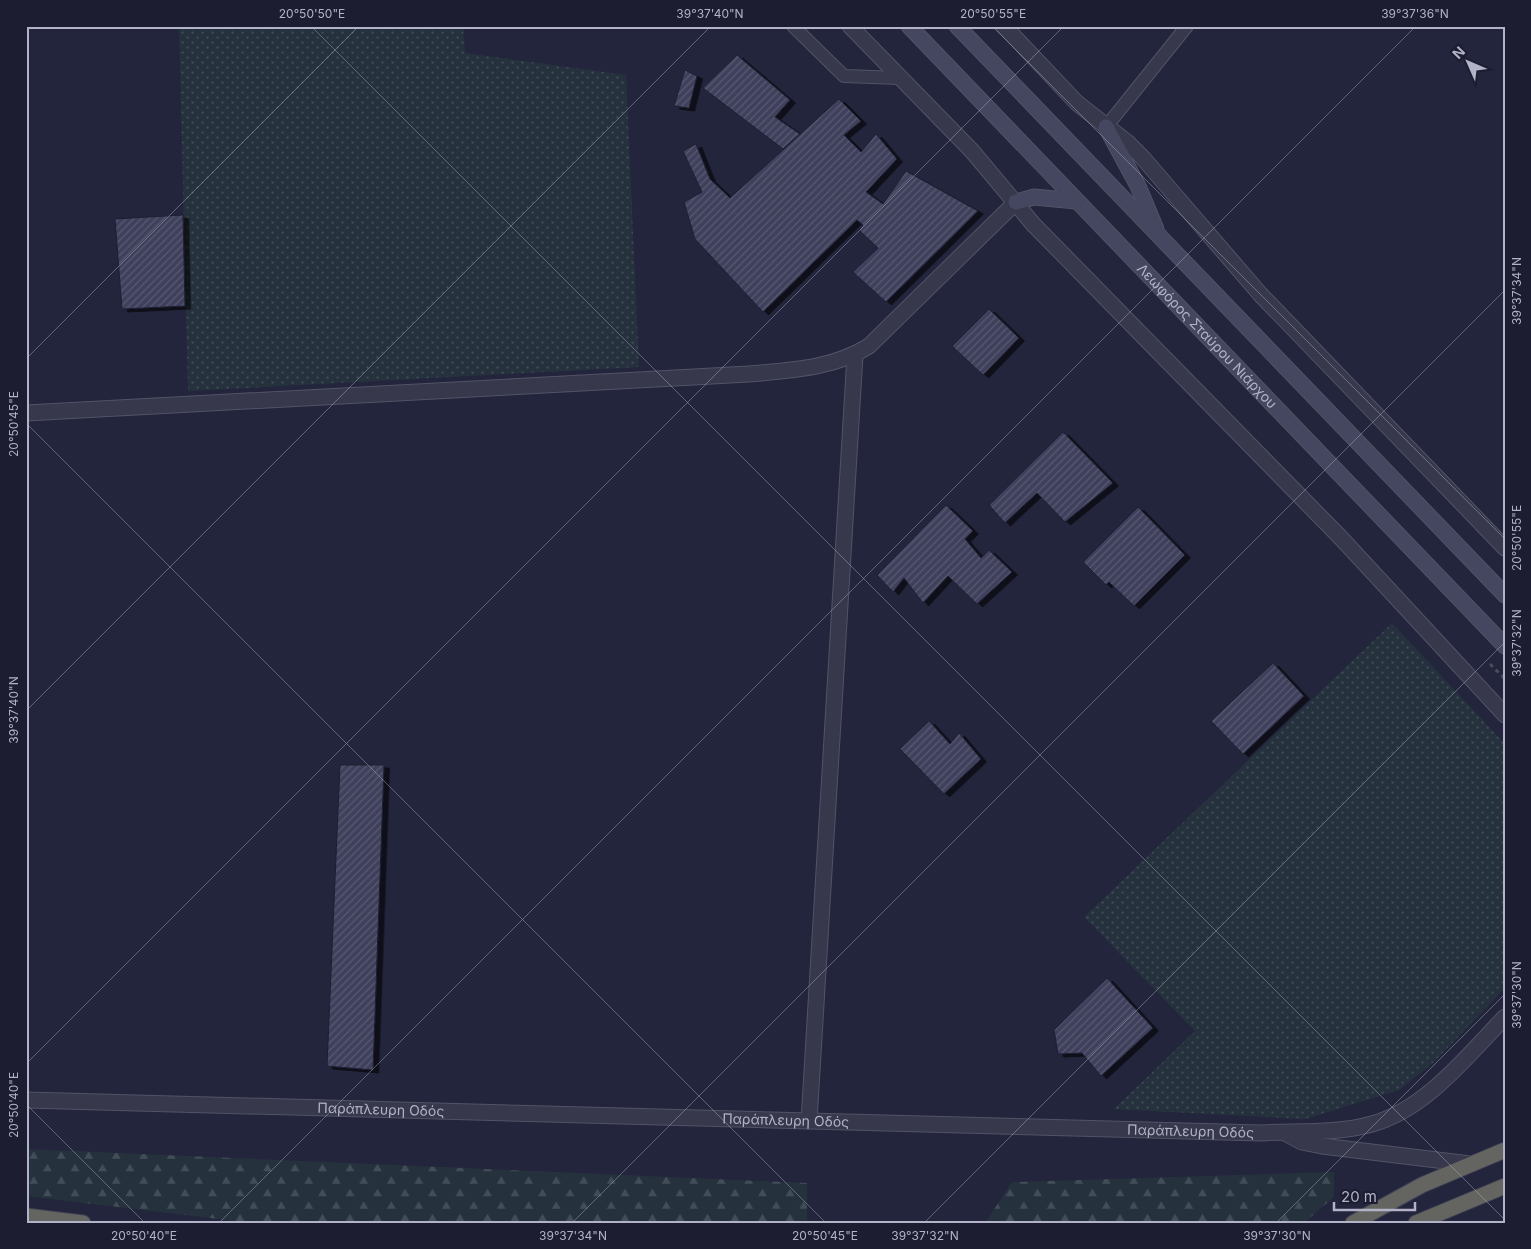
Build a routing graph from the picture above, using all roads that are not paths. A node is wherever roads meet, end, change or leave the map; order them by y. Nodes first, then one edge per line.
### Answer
1 (793, 26) edge
2 (850, 26) edge
3 (909, 26) edge
4 (957, 26) edge
5 (1004, 26) edge
6 (1186, 26) edge
7 (900, 78) junction
8 (1106, 127) junction
9 (1076, 201) junction
10 (1016, 202) junction
11 (1160, 237) junction
12 (855, 355) junction
13 (26, 413) edge
14 (1505, 548) edge
15 (1505, 595) edge
16 (1505, 646) edge
17 (1505, 715) edge
18 (1505, 1017) edge
19 (26, 1100) edge
20 (809, 1121) junction
21 (1282, 1132) junction
22 (1505, 1150) edge
23 (1470, 1164) junction
24 (1505, 1186) edge
25 (26, 1216) edge
26 (83, 1223) edge
27 (1354, 1223) edge
28 (1416, 1223) edge

1 - 7 lane
2 - 7 street
3 - 9 main road, Λεωφόρος Σταύρου Νιάρχου
4 - 11 main road
5 - 8 street
6 - 8 lane
7 - 10 street
8 - 11 main road
8 - 14 street
9 - 10 main road
9 - 16 main road, Λεωφόρος Σταύρου Νιάρχου
10 - 12 street
10 - 17 street
11 - 15 main road
12 - 13 street
12 - 20 street
18 - 21 street, Παράπλευρη Οδός
19 - 20 street, Παράπλευρη Οδός
20 - 21 street, Παράπλευρη Οδός
21 - 23 street
22 - 23 highway
23 - 27 highway
24 - 28 highway
25 - 26 highway

